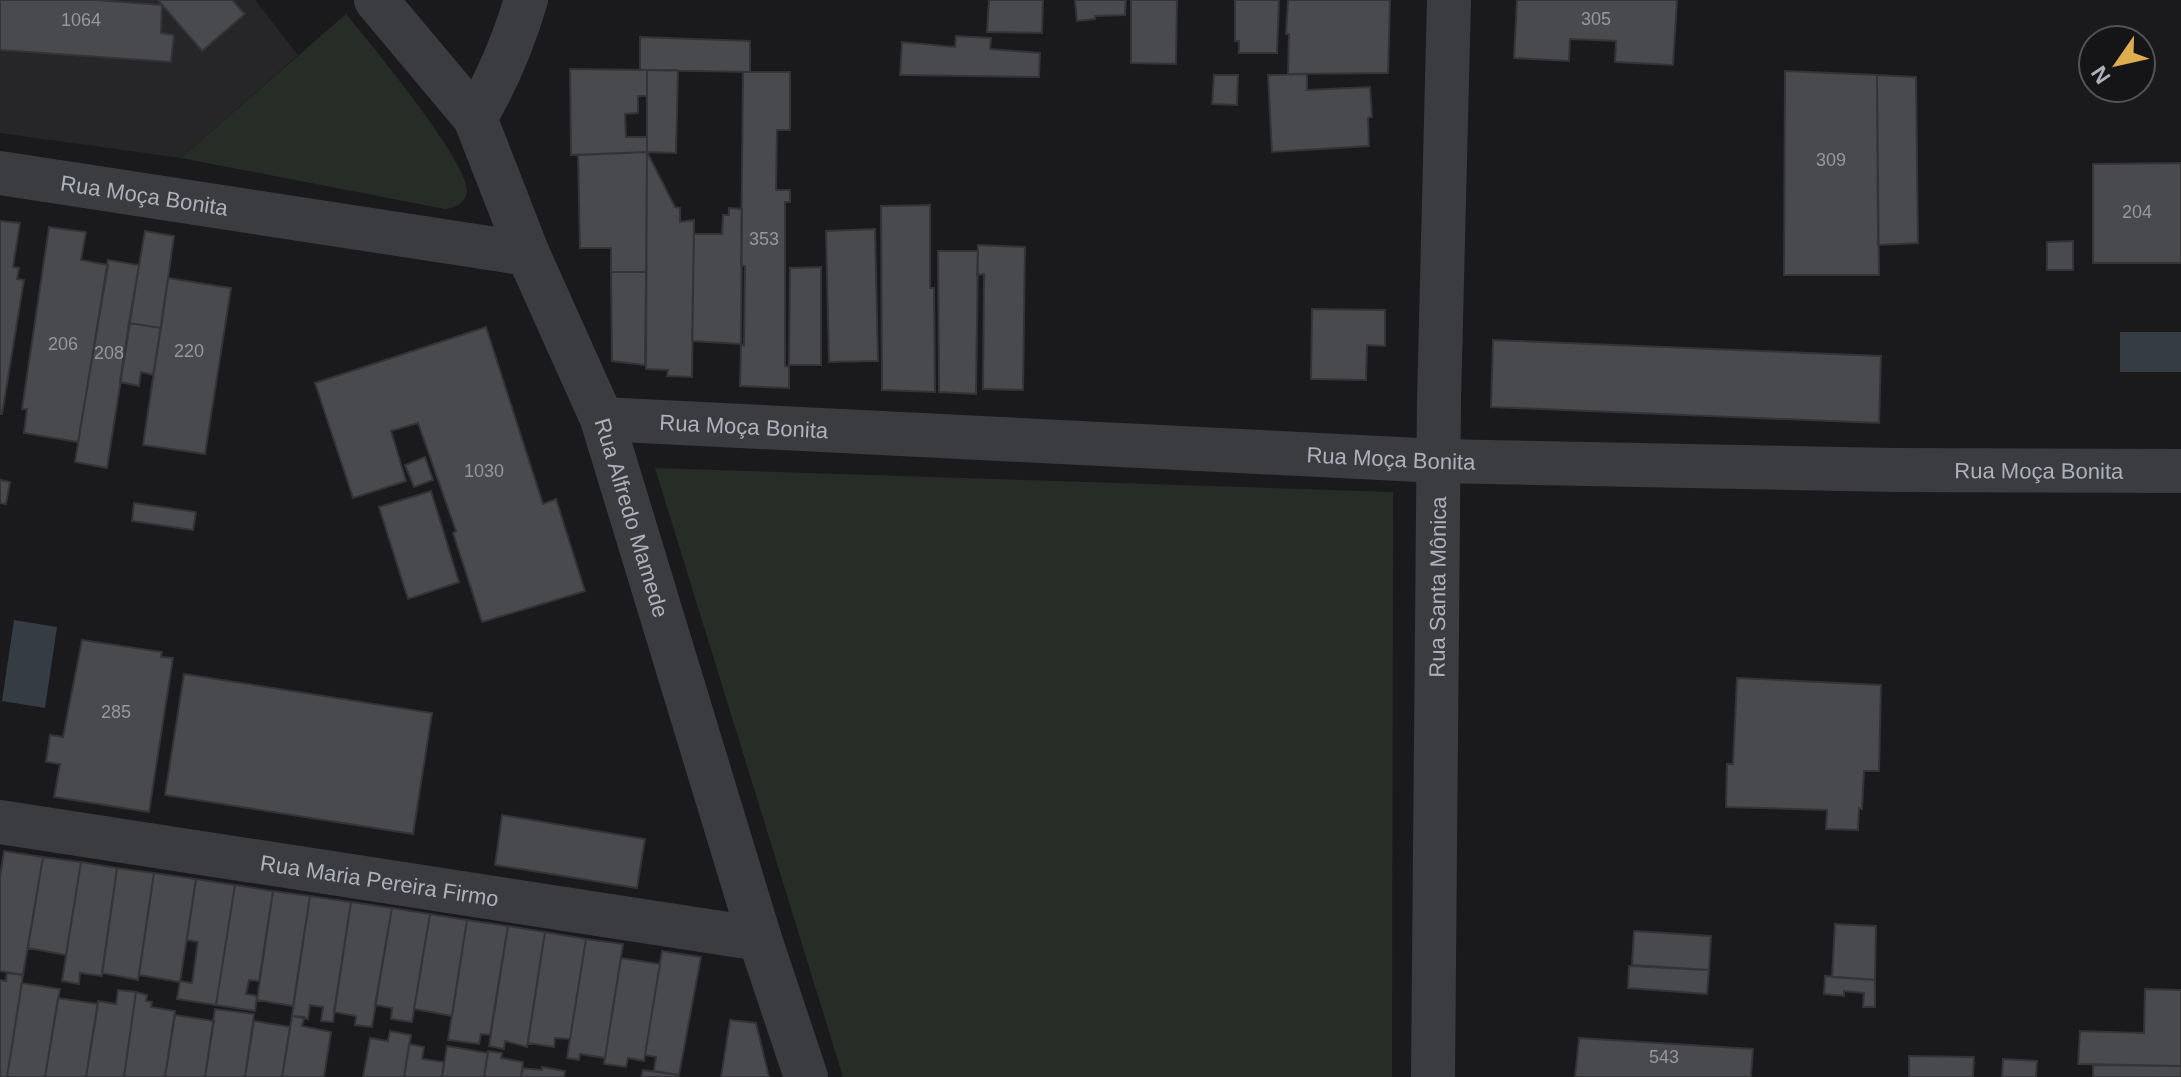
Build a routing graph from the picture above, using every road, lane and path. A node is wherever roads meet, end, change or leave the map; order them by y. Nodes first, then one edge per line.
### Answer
1 (376, 0) edge
2 (526, 0) edge
3 (1449, 0) edge
4 (475, 118) junction
5 (0, 173) edge
6 (528, 254) junction
7 (602, 419) junction
8 (1439, 461) junction
9 (2181, 471) edge
10 (0, 822) edge
11 (760, 939) junction
12 (806, 1077) edge
13 (1433, 1077) edge

1 - 4 street, Rua Alfredo Mamede
2 - 4 street
3 - 8 street, Rua Santa Mônica
4 - 6 street, Rua Alfredo Mamede
5 - 6 street, Rua Moça Bonita
6 - 7 street, Rua Alfredo Mamede
7 - 8 street, Rua Moça Bonita
7 - 11 street, Rua Alfredo Mamede
8 - 9 street, Rua Moça Bonita
8 - 13 street, Rua Santa Mônica
10 - 11 street, Rua Maria Pereira Firmo
11 - 12 street, Rua Alfredo Mamede

